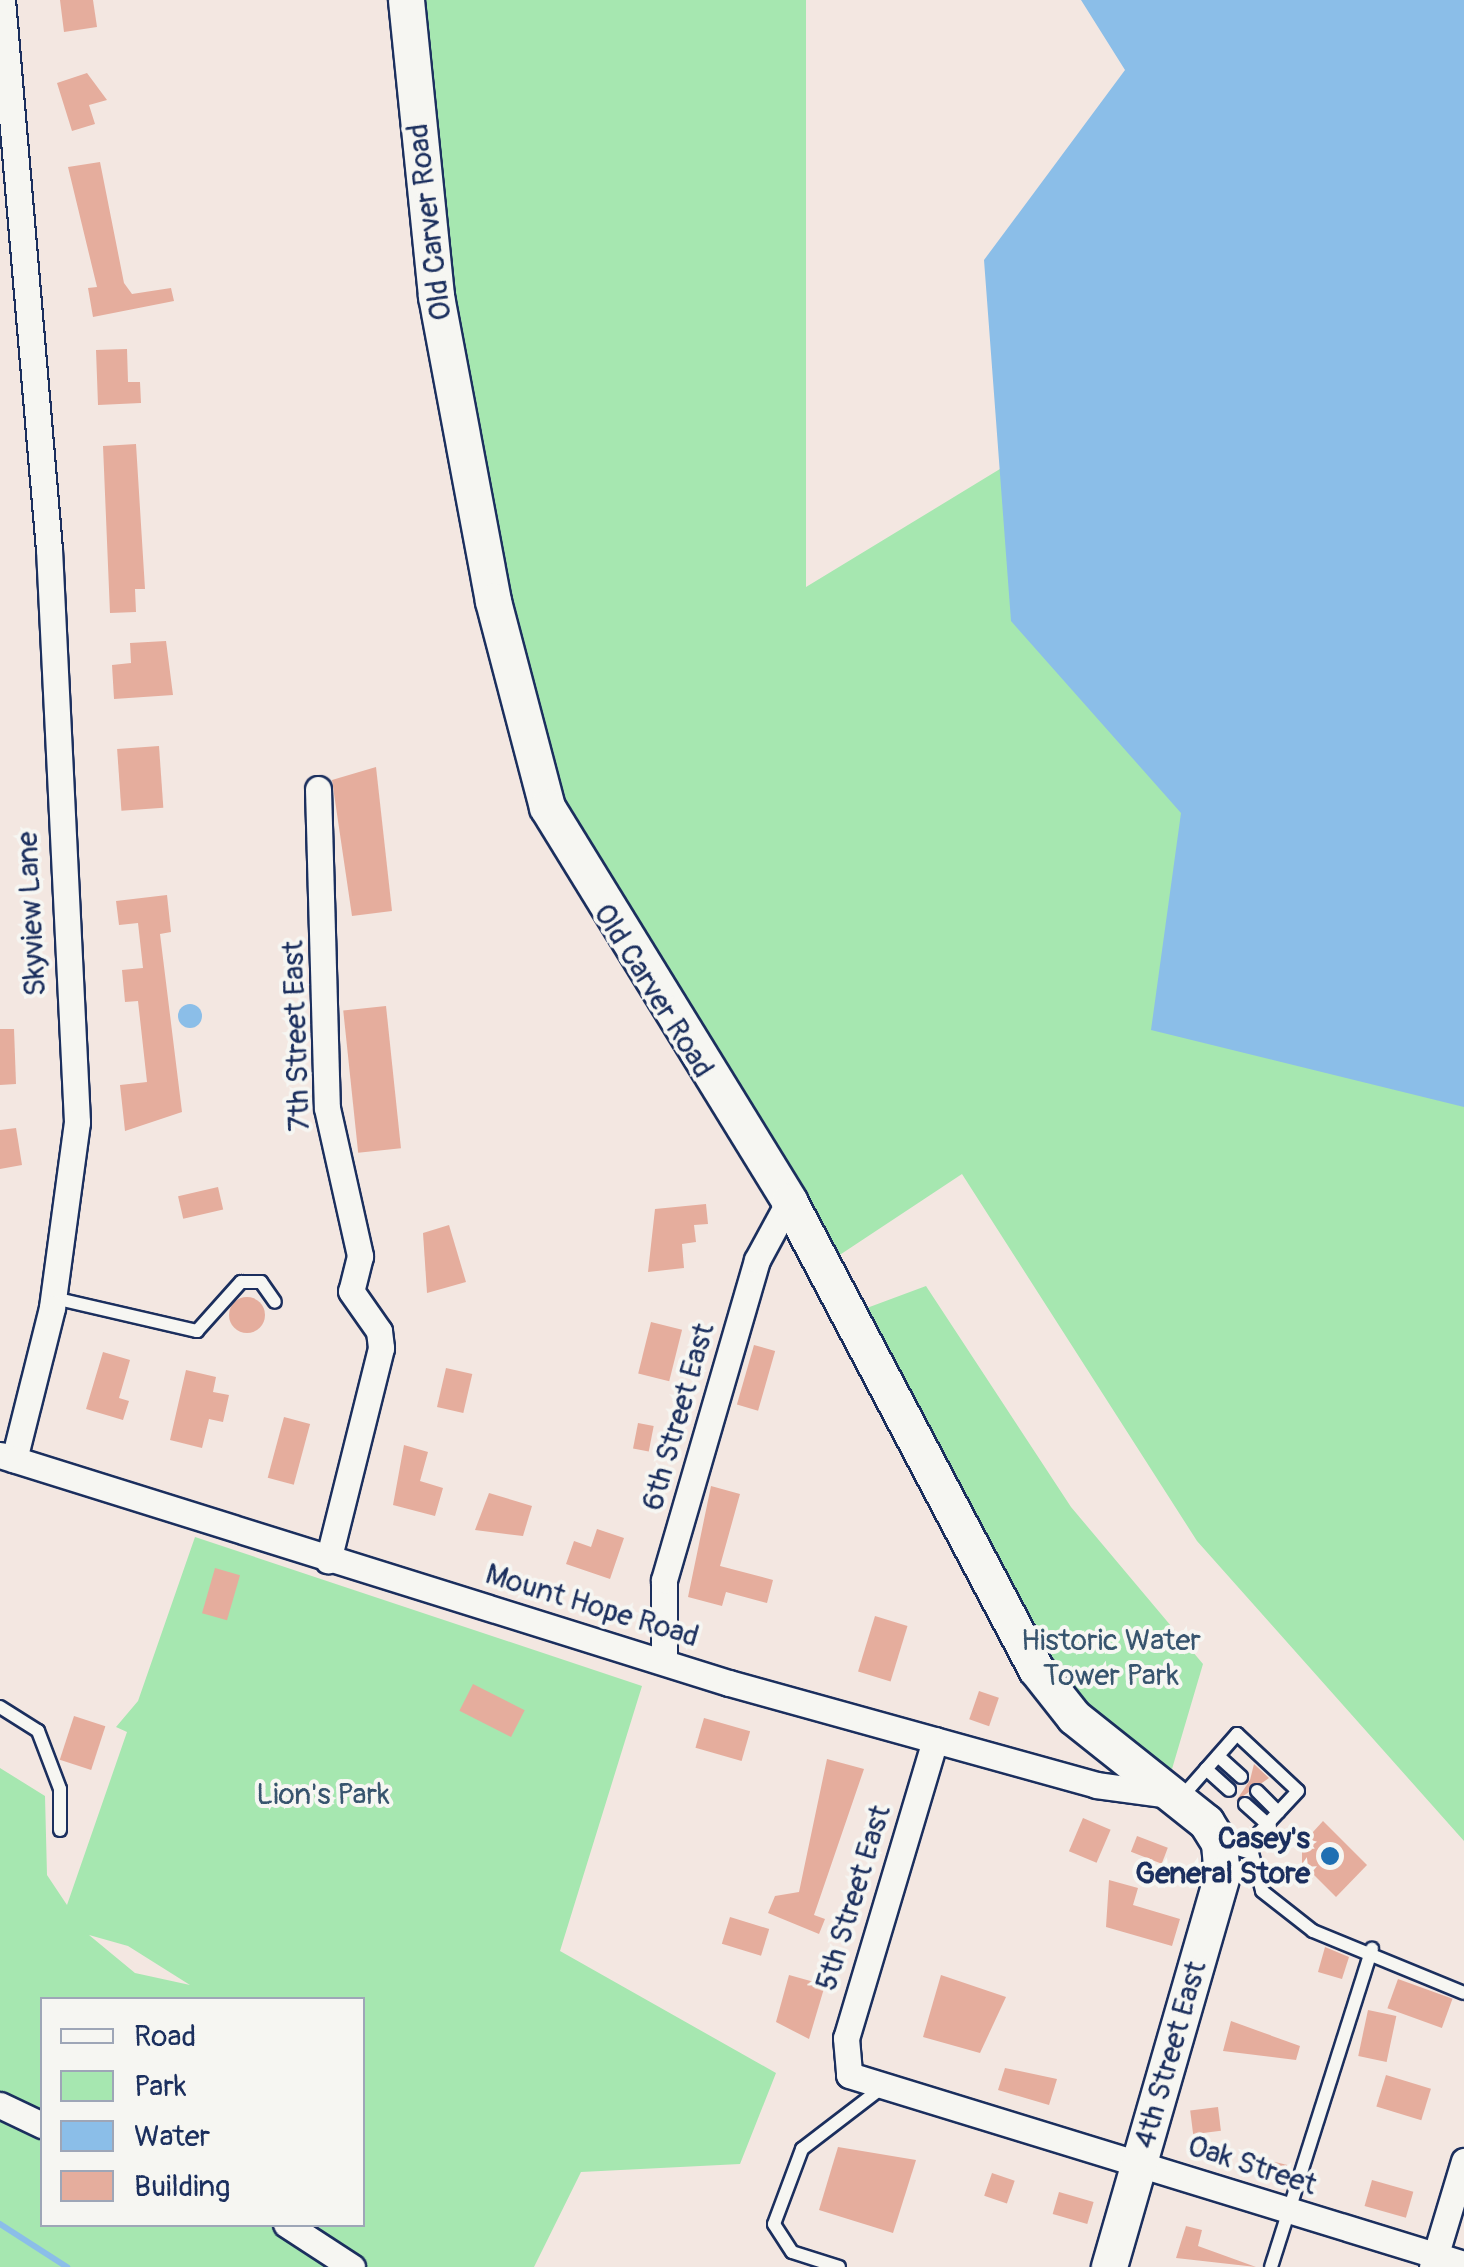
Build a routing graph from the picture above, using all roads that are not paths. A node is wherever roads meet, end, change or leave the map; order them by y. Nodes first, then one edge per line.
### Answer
1 (2, 0) edge
2 (406, 0) edge
3 (6, 134) edge
4 (318, 789) dead end
5 (788, 1201) junction
6 (54, 1298) junction
7 (275, 1302) dead end
8 (7, 1457) edge
9 (328, 1560) junction
10 (664, 1659) junction
11 (0, 1707) edge
12 (935, 1740) junction
13 (1218, 1756) junction
14 (1206, 1770) junction
15 (1242, 1777) dead end
16 (1229, 1790) dead end
17 (1256, 1791) dead end
18 (1174, 1798) junction
19 (1245, 1804) dead end
20 (1278, 1812) junction
21 (1266, 1824) junction
22 (60, 1830) dead end
23 (1231, 1846) junction
24 (1372, 1949) junction
25 (1464, 1993) edge
26 (849, 2075) joint
27 (879, 2090) junction
28 (0, 2106) edge
29 (40, 2124) edge
30 (1464, 2162) edge
31 (1140, 2164) junction
32 (1288, 2213) junction
33 (291, 2227) edge
34 (1433, 2261) edge
35 (1464, 2264) edge
36 (352, 2267) edge
37 (838, 2267) edge
38 (1110, 2267) edge
39 (1271, 2267) edge

1 - 3 street, Skyview Lane
2 - 5 street, Old Carver Road
3 - 6 street, Skyview Lane
4 - 9 street, 7th Street East
5 - 10 street, 6th Street East
5 - 18 street, Old Carver Road
6 - 7 lane
6 - 8 street, Skyview Lane
8 - 9 street, Mount Hope Road
9 - 10 street, Mount Hope Road
10 - 12 street, Mount Hope Road
11 - 22 lane
12 - 18 street, Mount Hope Road
12 - 26 street, 5th Street East
13 - 14 lane
13 - 15 lane
13 - 20 lane
14 - 16 lane
14 - 18 lane
17 - 20 lane
18 - 23 street, Old Carver Road
19 - 21 lane
20 - 21 lane
21 - 23 lane
23 - 24 lane
23 - 31 street, 4th Street East
24 - 25 lane
24 - 32 lane
26 - 27 street, Oak Street
27 - 31 street, Oak Street
27 - 37 lane
28 - 29 street
30 - 34 street
31 - 32 street, Oak Street
31 - 38 street, 4th Street East
32 - 34 street, Oak Street
32 - 39 lane
33 - 36 street
34 - 35 street, Oak Street

